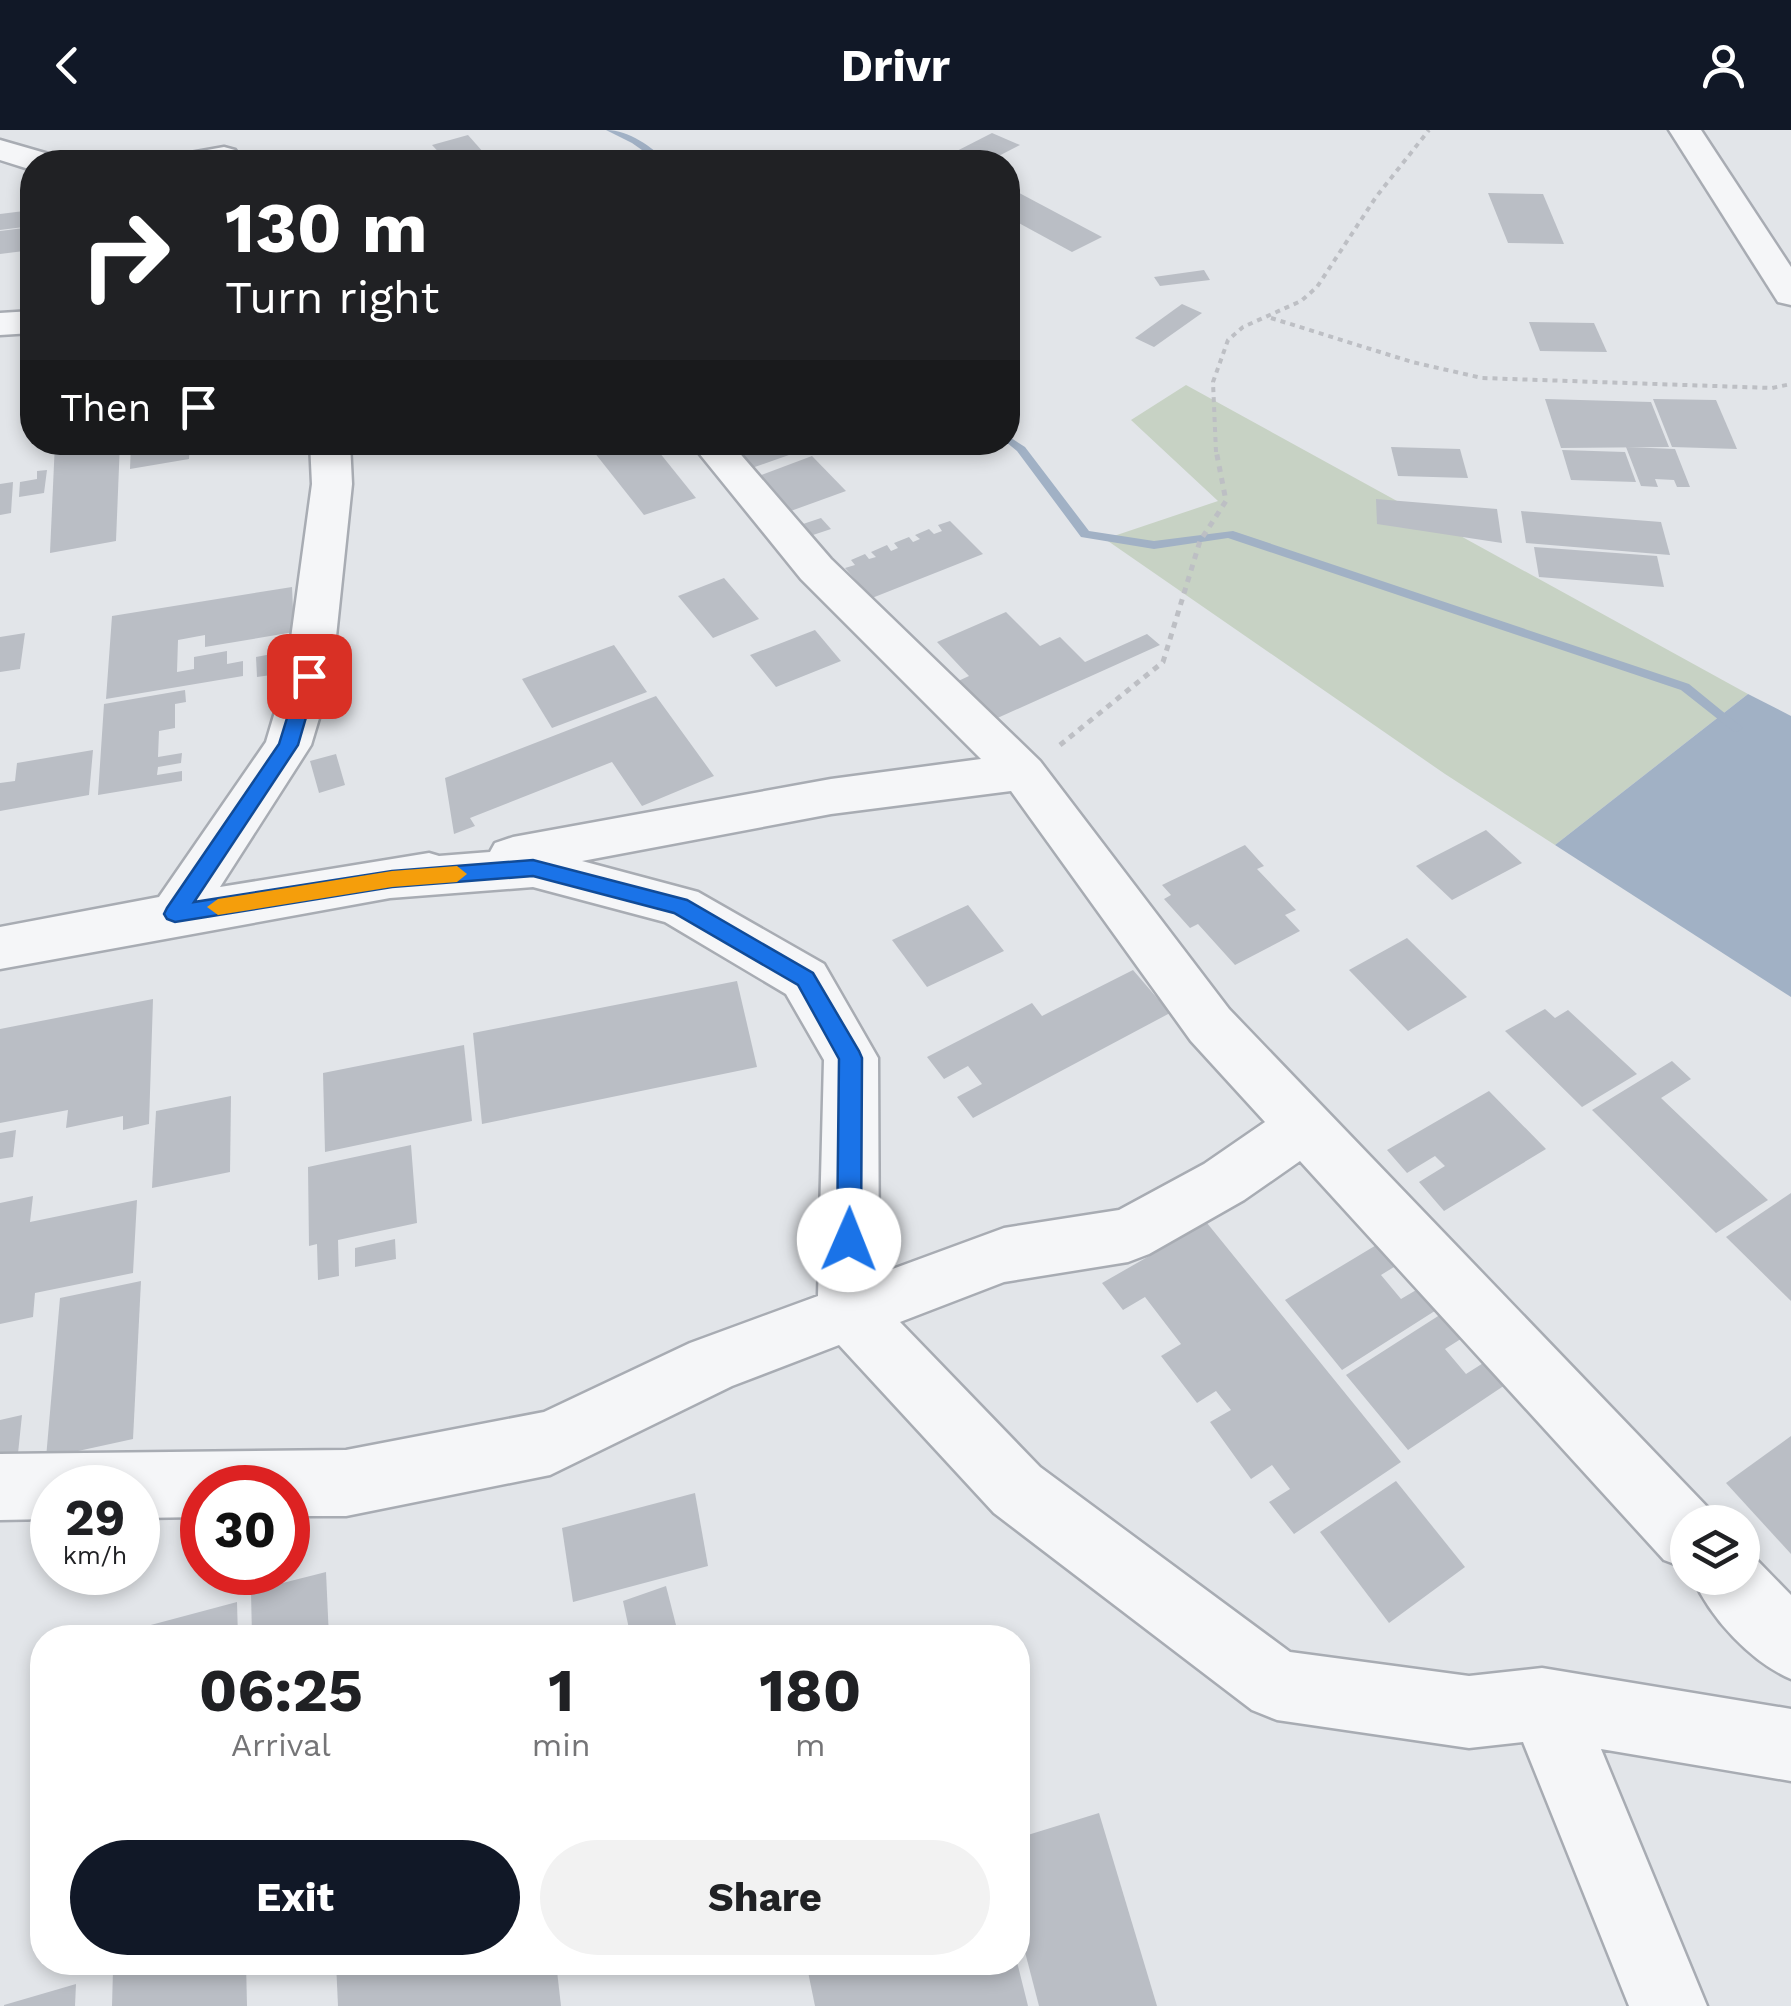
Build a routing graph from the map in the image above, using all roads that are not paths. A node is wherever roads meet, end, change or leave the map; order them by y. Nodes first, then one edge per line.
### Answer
1 (1685, 130) edge
2 (1791, 294) edge
3 (331, 455) edge
4 (720, 455) edge
5 (1023, 773) junction
6 (392, 879) junction
7 (175, 914) junction
8 (0, 948) edge
9 (1307, 1125) junction
10 (848, 1311) junction
11 (0, 1488) edge
12 (1670, 1517) edge
13 (1743, 1595) edge
14 (1791, 1644) edge
15 (1542, 1704) junction
16 (1791, 1745) edge
17 (1668, 2006) edge

1 - 2 street
3 - 7 street
4 - 5 street
5 - 6 street
5 - 9 street
6 - 7 street
6 - 10 street
7 - 8 street
9 - 10 street
9 - 12 street
10 - 11 street
10 - 15 street
13 - 14 street
15 - 16 street
15 - 17 street

